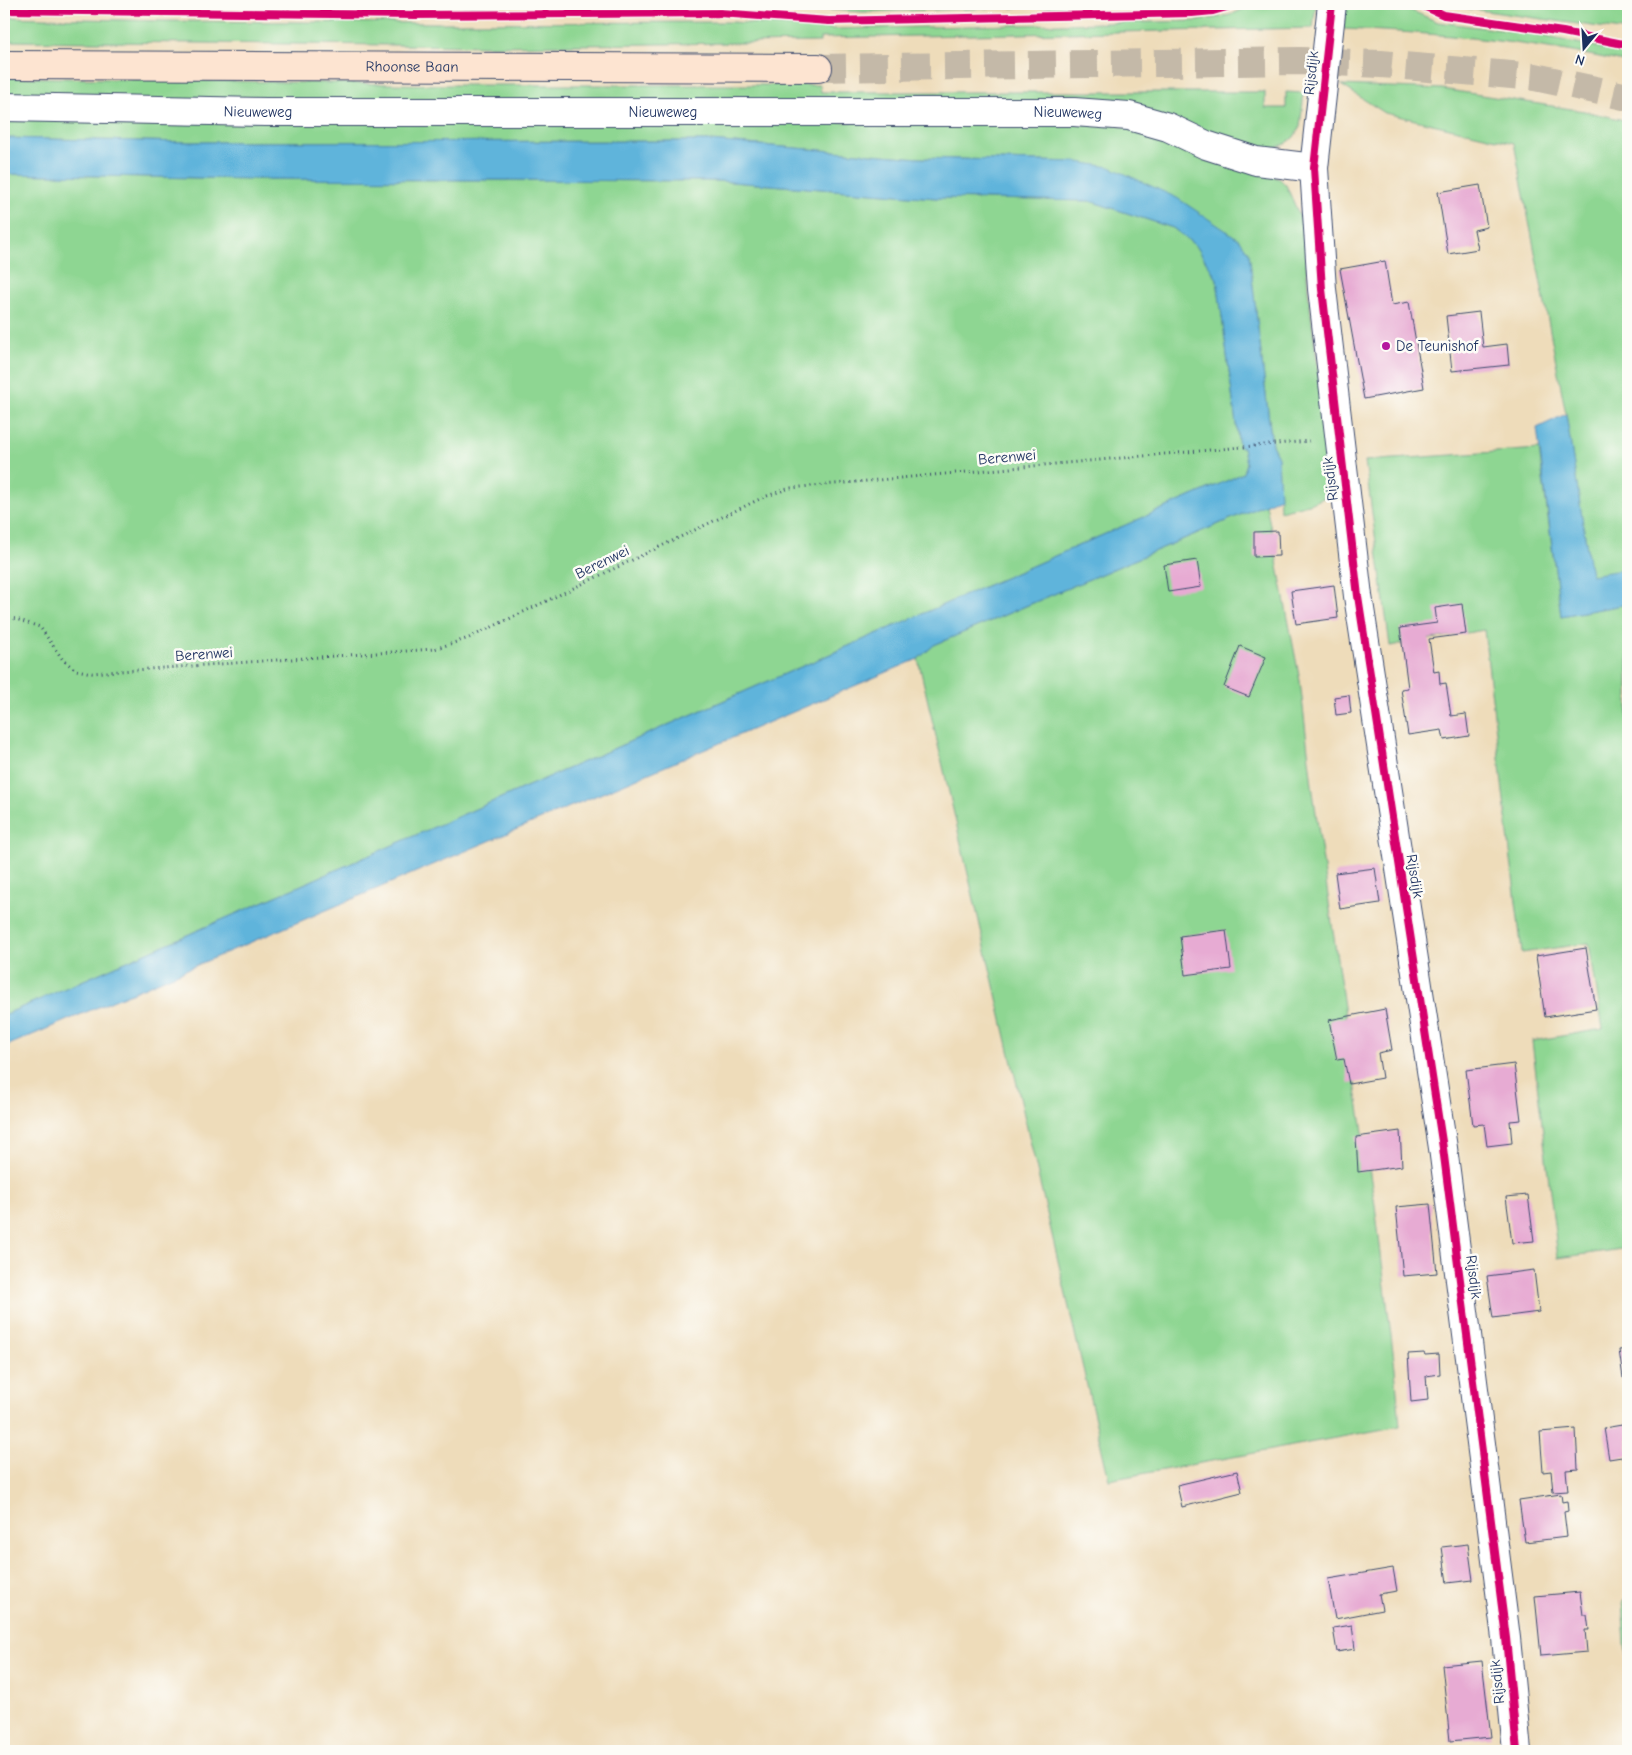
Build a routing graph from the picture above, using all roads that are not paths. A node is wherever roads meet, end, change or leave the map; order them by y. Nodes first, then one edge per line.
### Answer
1 (1332, 4) edge
2 (4, 65) edge
3 (818, 68) tunnel mouth
4 (4, 108) edge
5 (1314, 168) junction
6 (1517, 1751) edge

1 - 5 street, Rijsdijk
2 - 3 main road, Rhoonse Baan
4 - 5 street, Nieuweweg
5 - 6 street, Rijsdijk

